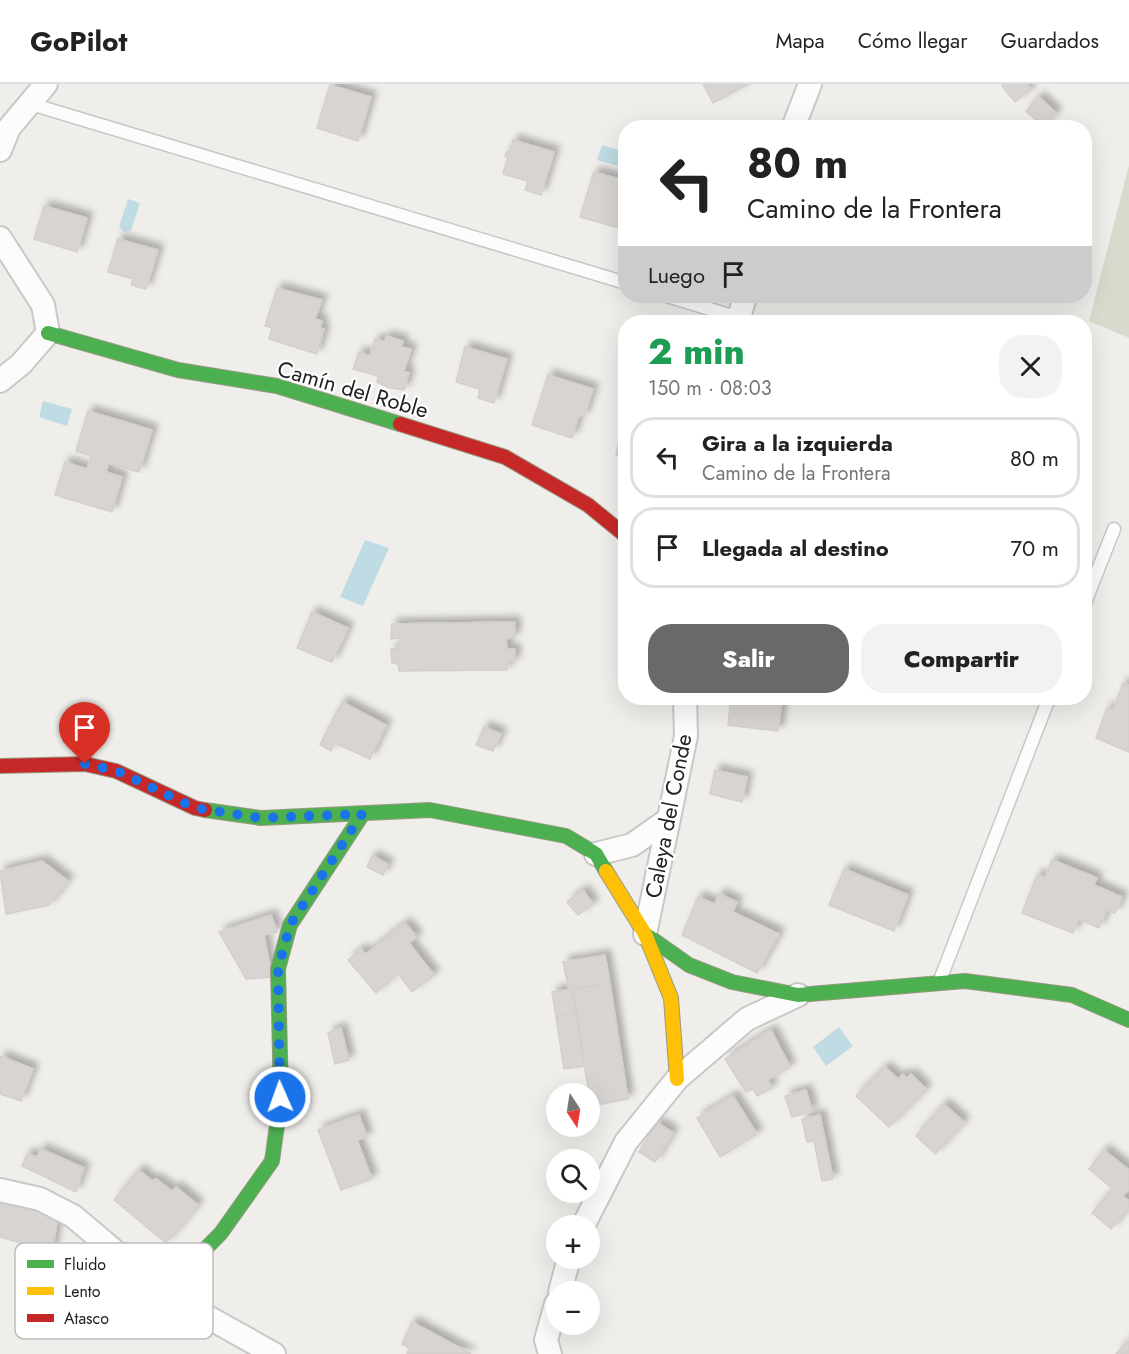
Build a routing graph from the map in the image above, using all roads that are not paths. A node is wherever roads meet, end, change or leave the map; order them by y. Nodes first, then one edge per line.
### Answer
1 (46, 84) edge
2 (810, 84) edge
3 (31, 104) junction
4 (796, 120) edge
5 (0, 150) edge
6 (0, 238) edge
7 (618, 281) edge
8 (688, 303) edge
9 (723, 315) edge
10 (48, 333) junction
11 (0, 381) edge
12 (618, 529) edge
13 (1114, 529) dead end
14 (1092, 585) edge
15 (684, 705) edge
16 (1046, 705) edge
17 (0, 766) edge
18 (362, 814) junction
19 (669, 819) junction
20 (596, 854) junction
21 (645, 934) junction
22 (938, 983) junction
23 (798, 995) junction
24 (1129, 1020) edge
25 (677, 1079) junction
26 (0, 1190) edge
27 (589, 1215) edge
28 (105, 1243) edge
29 (210, 1243) edge
30 (213, 1320) edge
31 (547, 1335) edge
32 (274, 1354) edge
33 (550, 1354) edge

1 - 3 street
2 - 4 street
3 - 5 street
3 - 7 lane
6 - 10 street
8 - 9 lane
10 - 11 street
10 - 12 street, Camín del Roble
13 - 14 lane
15 - 19 street, Caleya del Conde
16 - 22 lane
17 - 18 street
18 - 20 street
18 - 29 street
19 - 20 street
19 - 21 street, Caleya del Conde
20 - 21 street
21 - 23 street
21 - 25 street
22 - 23 street
22 - 24 street
23 - 25 street
25 - 27 street
26 - 28 street
30 - 32 street
31 - 33 street

